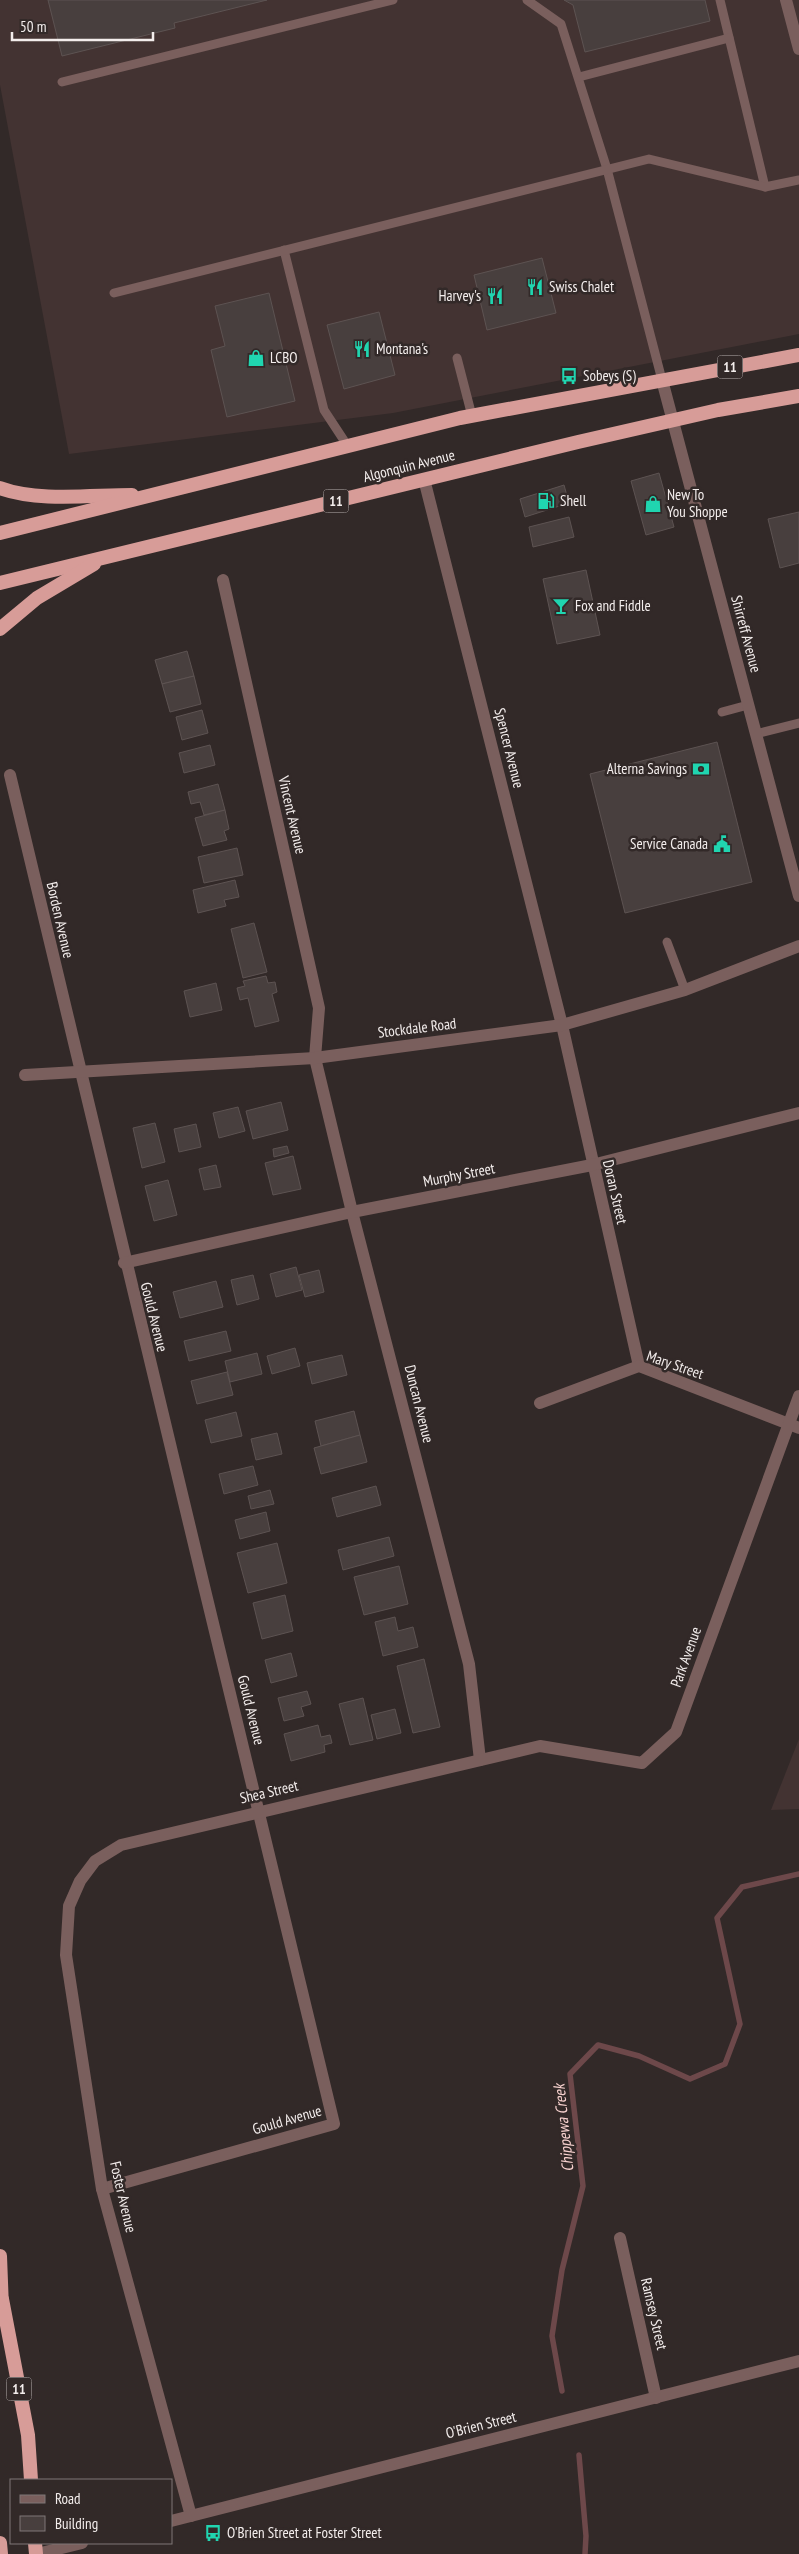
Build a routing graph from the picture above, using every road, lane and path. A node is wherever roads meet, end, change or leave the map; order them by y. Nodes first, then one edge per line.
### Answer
1 (393, 0) edge
2 (527, 0) edge
3 (720, 0) edge
4 (786, 0) edge
5 (728, 38) junction
6 (799, 49) edge
7 (579, 77) junction
8 (62, 82) dead end
9 (606, 169) junction
10 (799, 180) edge
11 (765, 186) junction
12 (284, 250) junction
13 (114, 293) dead end
14 (799, 355) edge
15 (458, 358) dead end
16 (662, 380) junction
17 (799, 396) edge
18 (472, 416) junction
19 (672, 420) junction
20 (347, 445) junction
21 (424, 479) junction
22 (0, 488) edge
23 (153, 495) junction
24 (0, 533) edge
25 (106, 557) junction
26 (222, 580) dead end
27 (0, 584) edge
28 (0, 629) edge
29 (748, 705) junction
30 (722, 712) dead end
31 (799, 723) edge
32 (756, 734) junction
33 (10, 775) dead end
34 (799, 896) edge
35 (667, 942) dead end
36 (799, 946) edge
37 (685, 990) junction
38 (562, 1025) junction
39 (315, 1058) junction
40 (79, 1072) junction
41 (25, 1075) dead end
42 (799, 1113) edge
43 (592, 1165) junction
44 (352, 1212) junction
45 (124, 1263) junction
46 (639, 1366) junction
47 (799, 1396) edge
48 (540, 1403) dead end
49 (794, 1427) edge
50 (480, 1760) junction
51 (260, 1811) junction
52 (80, 1881) joint
53 (102, 2189) junction
54 (620, 2238) dead end
55 (0, 2256) edge
56 (2, 2299) junction
57 (0, 2333) edge
58 (799, 2361) edge
59 (656, 2398) junction
60 (31, 2479) edge
61 (191, 2516) junction
62 (172, 2521) edge
63 (0, 2544) edge
64 (78, 2544) edge
65 (1, 2554) edge
66 (36, 2554) edge

1 - 8 lane
2 - 7 lane
3 - 5 lane
4 - 6 street
5 - 7 lane
5 - 11 lane
7 - 9 lane
9 - 11 lane
9 - 12 lane
9 - 16 lane
10 - 11 lane
12 - 13 lane
12 - 20 lane
14 - 16 highway, 11
15 - 18 lane
16 - 18 highway, 11
16 - 19 street, Shirreff Avenue
17 - 19 highway, Algonquin Avenue / 11
18 - 20 highway, 11
19 - 21 highway, Algonquin Avenue / 11
19 - 29 street, Shirreff Avenue
20 - 23 highway, 11
21 - 25 highway, Algonquin Avenue / 11
21 - 38 street, Spencer Avenue
22 - 23 highway
23 - 24 highway, 11
25 - 27 highway, Algonquin Avenue / 11
25 - 28 highway
26 - 39 street, Vincent Avenue
29 - 30 lane
29 - 32 street, Shirreff Avenue
31 - 32 lane
32 - 34 street, Shirreff Avenue
33 - 40 street, Borden Avenue
35 - 37 lane
36 - 37 street, Stockdale Road
37 - 38 street, Stockdale Road
38 - 39 street, Stockdale Road
38 - 43 street, Doran Street
39 - 40 street, Stockdale Road
39 - 44 street, Duncan Avenue
40 - 41 street, Stockdale Road
40 - 45 street, Gould Avenue
42 - 43 street, Murphy Street
43 - 44 street, Murphy Street
43 - 46 street, Doran Street
44 - 45 street, Murphy Street
44 - 50 street, Duncan Avenue
45 - 51 street, Gould Avenue
46 - 48 street, Mary Street
46 - 49 street, Mary Street
47 - 49 street, Park Avenue
49 - 50 street, Park Avenue
50 - 51 street, Shea Street
51 - 52 street, Shea Street
51 - 53 street, Gould Avenue
52 - 53 street, Foster Avenue
53 - 61 street, Foster Avenue
54 - 59 street, Ramsey Street
55 - 56 highway, 11
56 - 57 highway, 11
56 - 60 highway, 11
58 - 59 street, O'Brien Street
59 - 61 street, O'Brien Street
61 - 62 street, O'Brien Street
63 - 65 highway
64 - 66 street

